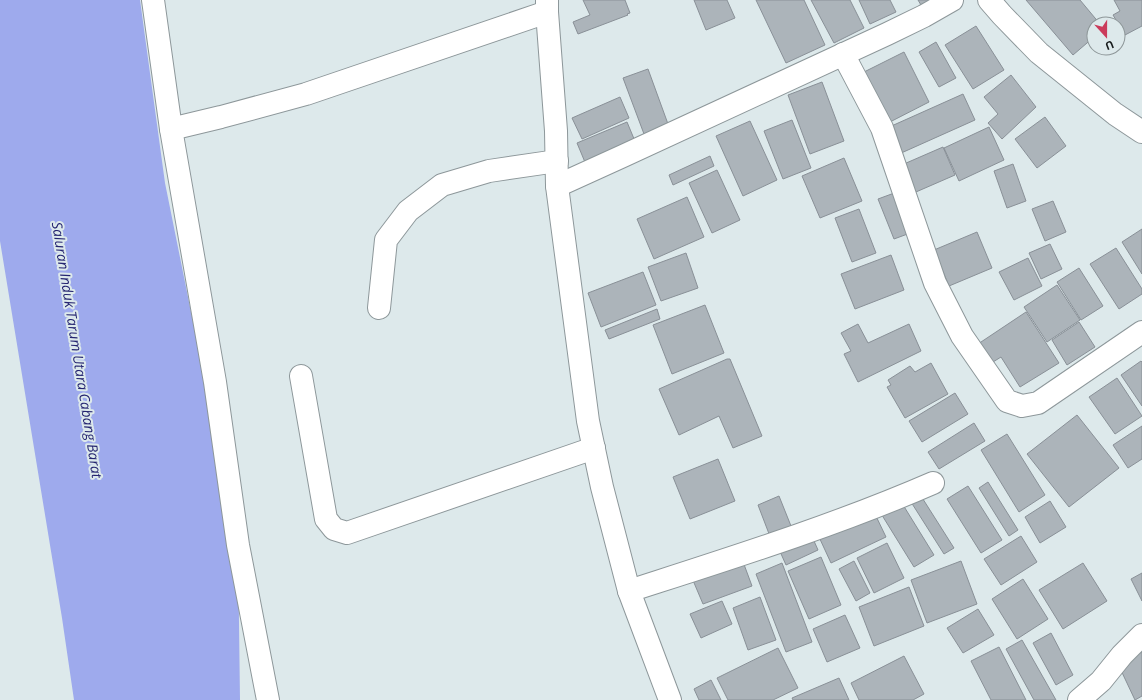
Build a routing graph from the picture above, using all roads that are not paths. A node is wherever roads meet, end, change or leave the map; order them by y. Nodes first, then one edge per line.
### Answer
1 (153, 0) edge
2 (952, 0) edge
3 (989, 0) edge
4 (547, 6) edge
5 (843, 54) junction
6 (171, 129) junction
7 (1142, 132) edge
8 (557, 161) junction
9 (557, 186) junction
10 (379, 308) dead end
11 (1142, 332) edge
12 (301, 376) dead end
13 (594, 448) junction
14 (933, 483) dead end
15 (629, 591) junction
16 (1142, 635) edge
17 (268, 700) edge
18 (670, 700) edge
19 (1079, 700) edge

1 - 6 street
2 - 5 street
3 - 7 street
4 - 6 street
4 - 8 street
5 - 9 street
5 - 11 street
6 - 17 street
8 - 9 street
8 - 10 street
9 - 13 street
12 - 13 street
13 - 15 street
14 - 15 street
15 - 18 street
16 - 19 street

